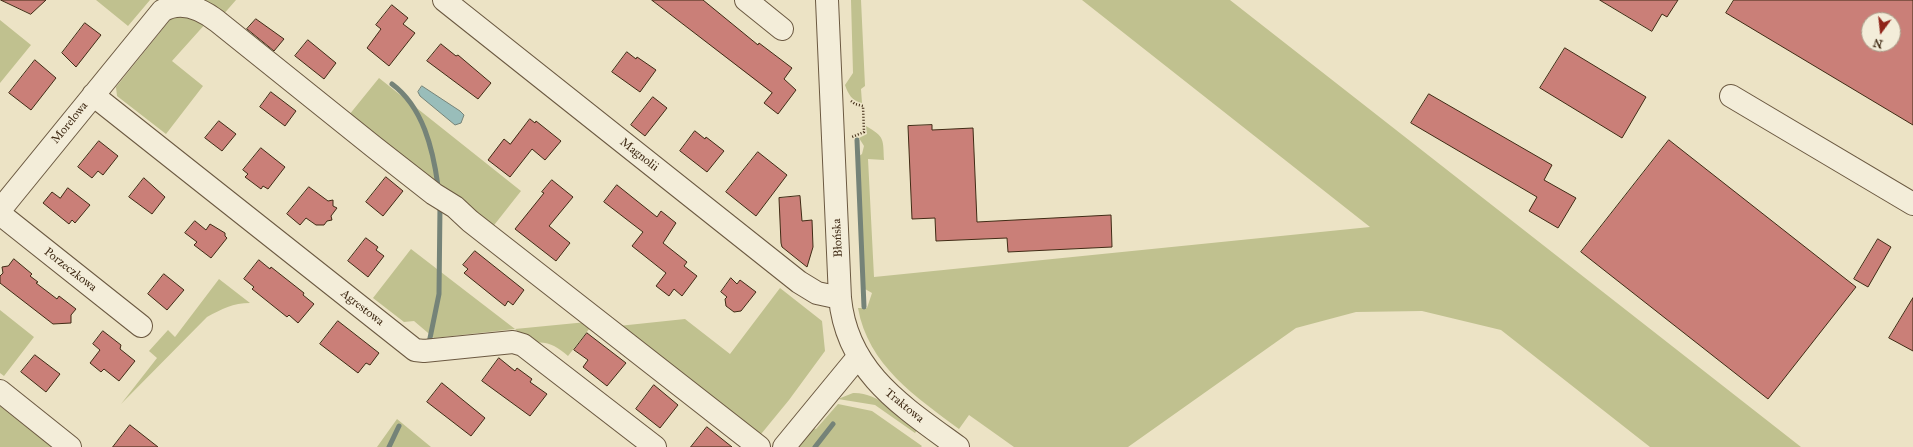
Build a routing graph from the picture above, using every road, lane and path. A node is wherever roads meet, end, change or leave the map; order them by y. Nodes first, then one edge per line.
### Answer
1 (444, 0) edge
2 (746, 0) edge
3 (827, 0) edge
4 (782, 29) dead end
5 (93, 94) junction
6 (1731, 96) dead end
7 (863, 108) dead end
8 (864, 129) dead end
9 (1913, 204) edge
10 (0, 210) edge
11 (0, 214) edge
12 (840, 298) junction
13 (141, 326) dead end
14 (858, 357) junction
15 (0, 391) edge
16 (70, 447) edge
17 (654, 447) edge
18 (759, 447) edge
19 (784, 447) edge
20 (958, 447) edge

1 - 12 street, Magnolii
2 - 4 street
3 - 12 street, Błońska
5 - 10 street, Morelowa
5 - 17 street, Agrestowa
5 - 18 street, Morelowa
6 - 9 street
7 - 8 path
11 - 13 street, Porzeczkowa
12 - 14 street, Błońska
14 - 19 street
14 - 20 street, Traktowa
15 - 16 street

